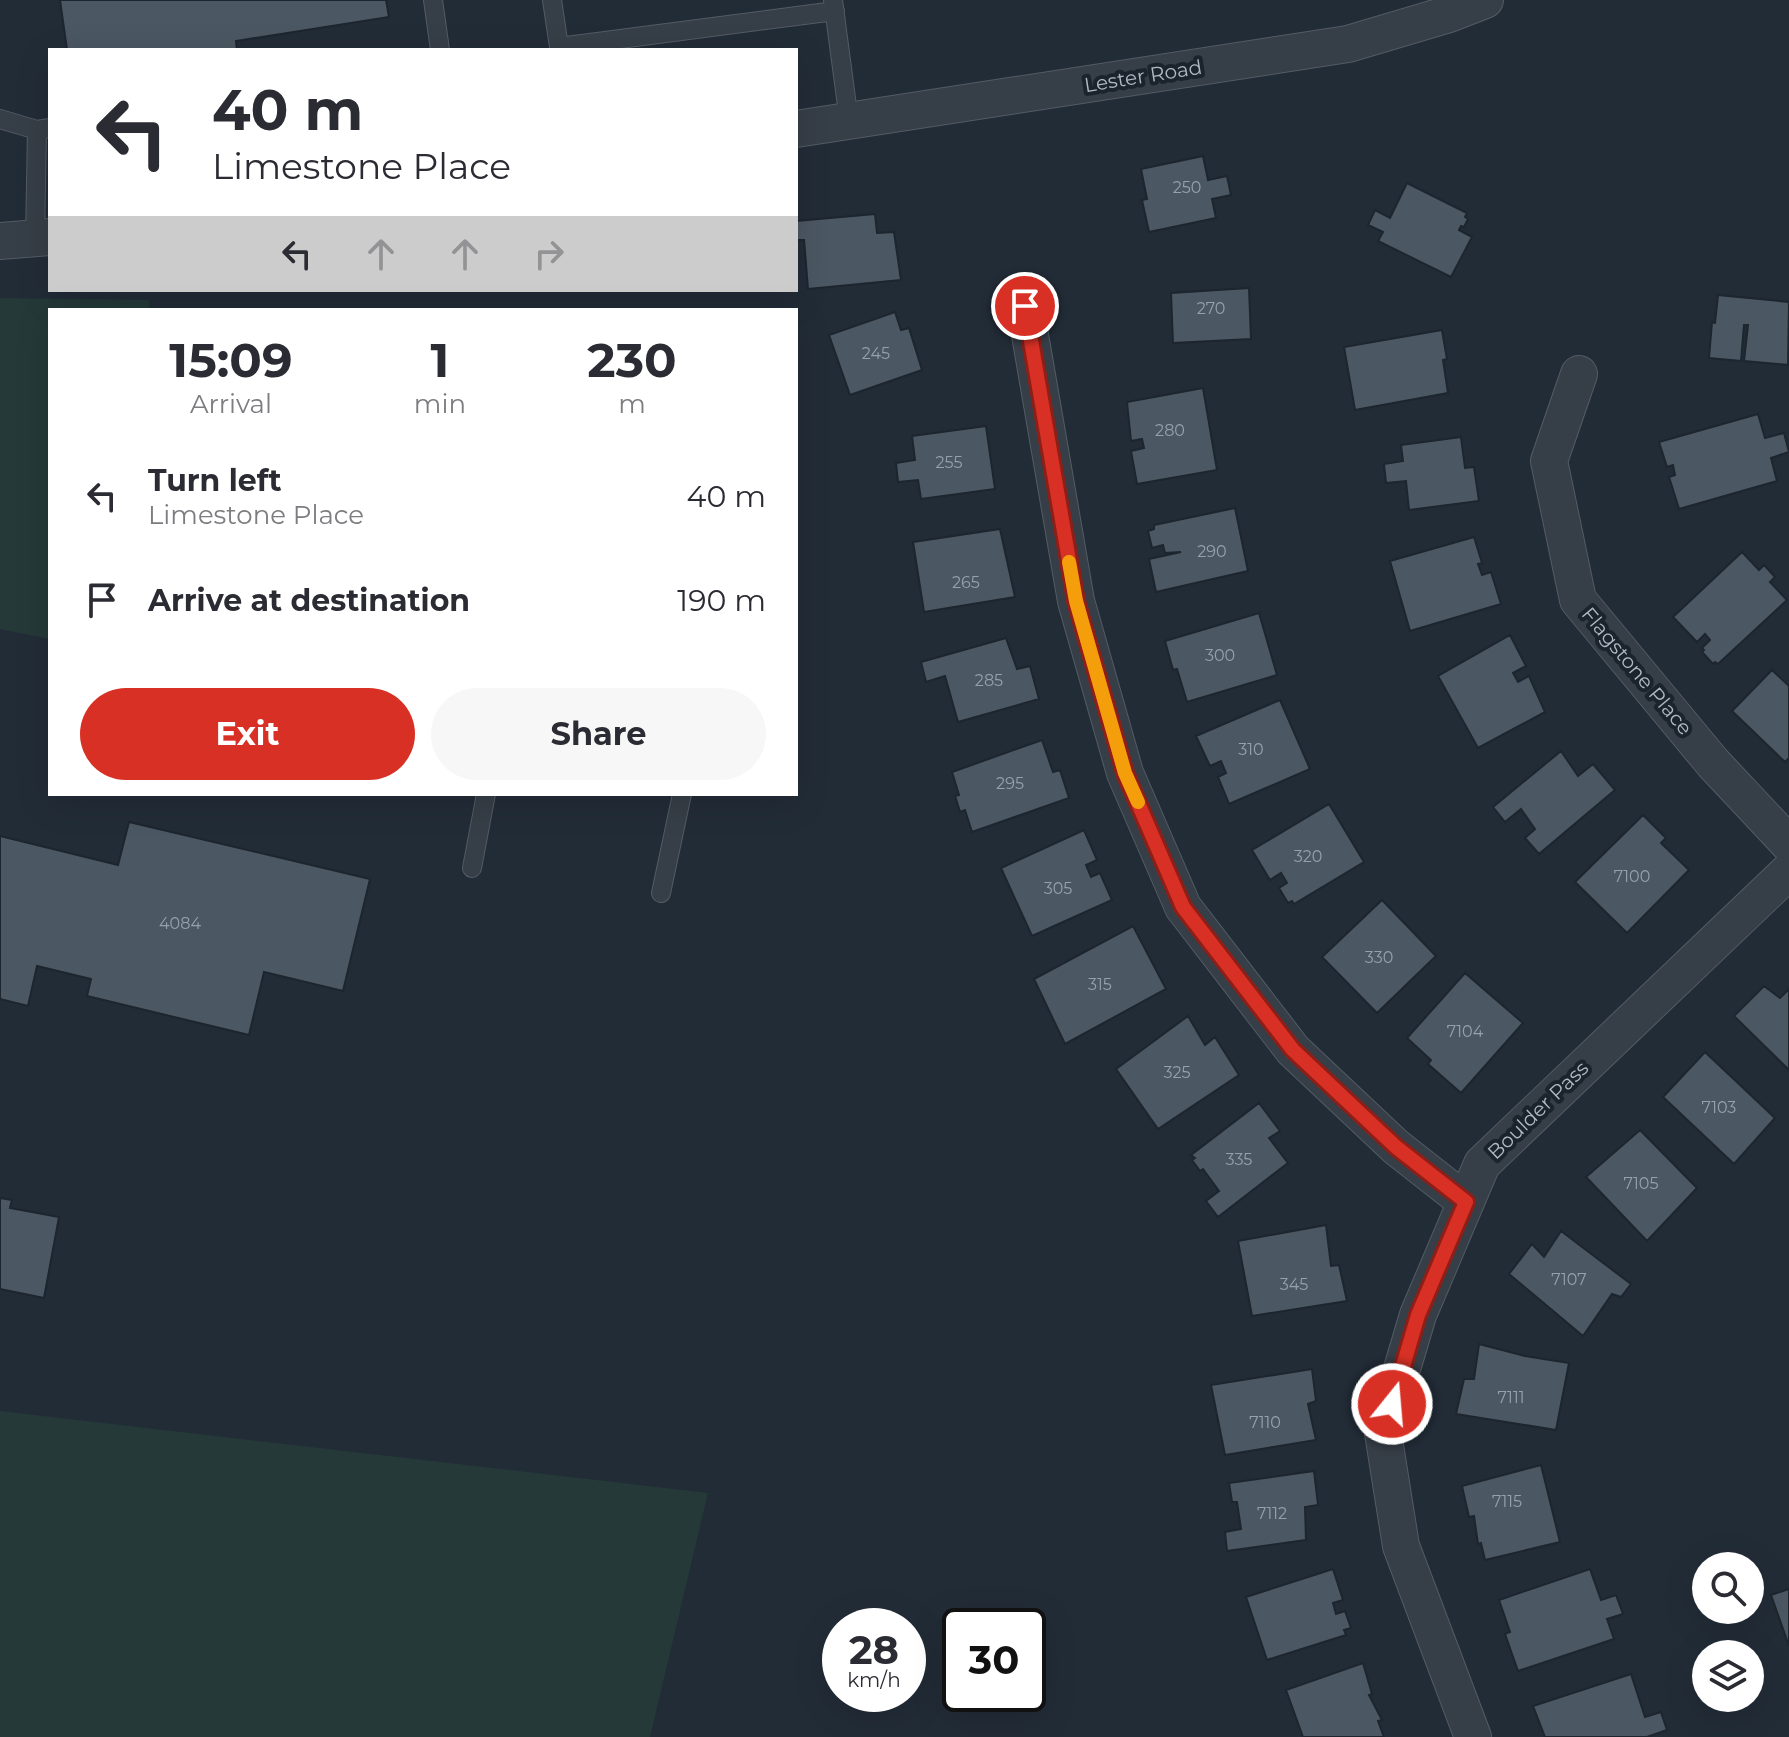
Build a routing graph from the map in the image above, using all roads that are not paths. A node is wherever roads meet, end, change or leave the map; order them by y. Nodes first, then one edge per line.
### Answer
1 (433, 0) edge
2 (552, 0) edge
3 (1485, 0) edge
4 (834, 6) edge
5 (440, 48) edge
6 (557, 48) edge
7 (0, 119) edge
8 (849, 121) junction
9 (44, 129) edge
10 (798, 129) edge
11 (43, 238) edge
12 (0, 241) edge
13 (1025, 306) dead end
14 (1579, 374) dead end
15 (486, 796) edge
16 (682, 796) edge
17 (1789, 844) edge
18 (472, 868) dead end
19 (1789, 871) edge
20 (661, 893) dead end
21 (1466, 1202) junction
22 (1473, 1737) edge

1 - 5 lane
2 - 6 lane
3 - 8 street, Lester Road
4 - 6 lane
4 - 8 lane
7 - 9 lane
8 - 10 street, Lester Road
9 - 11 lane
11 - 12 street
13 - 21 street
14 - 17 street, Flagstone Place
15 - 18 lane
16 - 20 lane
19 - 21 street, Boulder Pass
21 - 22 street, Boulder Pass

